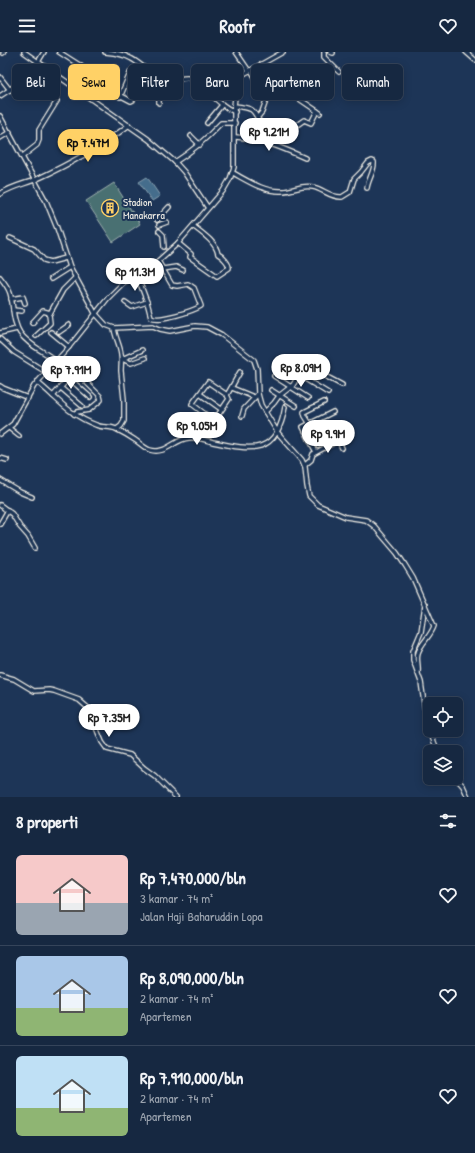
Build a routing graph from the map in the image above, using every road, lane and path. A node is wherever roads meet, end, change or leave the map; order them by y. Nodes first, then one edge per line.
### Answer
1 (24, 52) edge
2 (44, 52) edge
3 (59, 52) edge
4 (105, 52) edge
5 (236, 52) edge
6 (283, 52) edge
7 (324, 52) edge
8 (466, 52) edge
9 (475, 60) edge
10 (38, 63) junction
11 (78, 64) edge
12 (139, 64) edge
13 (250, 70) junction
14 (338, 72) dead end
15 (128, 76) edge
16 (0, 77) edge
17 (183, 79) edge
18 (10, 90) junction
19 (0, 96) edge
20 (120, 97) joint
21 (133, 100) edge
22 (266, 100) edge
23 (301, 100) edge
24 (57, 101) dead end
25 (222, 105) junction
26 (234, 106) junction
27 (235, 112) junction
28 (0, 116) edge
29 (258, 117) junction
30 (206, 122) dead end
31 (235, 123) junction
32 (129, 125) junction
33 (10, 132) junction
34 (191, 136) dead end
35 (235, 137) junction
36 (0, 138) edge
37 (200, 144) junction
38 (23, 156) junction
39 (305, 158) dead end
40 (175, 162) junction
41 (233, 173) junction
42 (35, 180) junction
43 (367, 188) dead end
44 (0, 194) edge
45 (169, 207) dead end
46 (208, 208) junction
47 (157, 220) dead end
48 (167, 222) dead end
49 (159, 225) dead end
50 (193, 226) junction
51 (159, 231) dead end
52 (10, 238) dead end
53 (178, 243) junction
54 (164, 247) dead end
55 (66, 258) junction
56 (158, 261) junction
57 (70, 267) junction
58 (163, 269) junction
59 (183, 270) dead end
60 (135, 276) junction
61 (0, 278) edge
62 (51, 278) dead end
63 (75, 278) junction
64 (11, 299) junction
65 (25, 302) dead end
66 (125, 302) dead end
67 (147, 302) junction
68 (13, 310) junction
69 (22, 311) dead end
70 (50, 313) junction
71 (95, 313) junction
72 (32, 323) dead end
73 (69, 325) dead end
74 (114, 328) junction
75 (17, 329) junction
76 (51, 332) dead end
77 (0, 333) edge
78 (36, 336) dead end
79 (0, 339) edge
80 (60, 340) junction
81 (69, 347) junction
82 (142, 350) dead end
83 (131, 355) junction
84 (122, 359) junction
85 (295, 360) dead end
86 (56, 361) junction
87 (305, 365) junction
88 (289, 369) dead end
89 (46, 372) junction
90 (240, 372) dead end
91 (91, 373) dead end
92 (299, 375) junction
93 (274, 376) dead end
94 (37, 382) junction
95 (342, 385) dead end
96 (0, 386) edge
97 (290, 387) junction
98 (61, 388) junction
99 (232, 388) junction
100 (271, 390) dead end
101 (328, 393) dead end
102 (200, 394) junction
103 (258, 394) junction
104 (227, 395) junction
105 (53, 396) junction
106 (279, 396) junction
107 (90, 397) dead end
108 (254, 397) junction
109 (28, 398) junction
110 (308, 398) dead end
111 (324, 402) dead end
112 (82, 406) dead end
113 (296, 406) dead end
114 (285, 407) dead end
115 (221, 409) junction
116 (265, 412) junction
117 (334, 412) dead end
118 (74, 414) junction
119 (242, 416) dead end
120 (310, 424) junction
121 (340, 424) dead end
122 (9, 428) junction
123 (117, 429) junction
124 (278, 433) junction
125 (0, 434) edge
126 (317, 435) junction
127 (348, 435) dead end
128 (19, 436) dead end
129 (309, 439) junction
130 (338, 440) junction
131 (342, 448) dead end
132 (316, 452) junction
133 (0, 458) edge
134 (7, 460) dead end
135 (304, 465) junction
136 (0, 480) edge
137 (32, 497) dead end
138 (0, 505) edge
139 (8, 510) junction
140 (0, 524) edge
141 (34, 548) dead end
142 (425, 606) junction
143 (418, 672) junction
144 (0, 675) edge
145 (435, 745) edge
146 (462, 785) edge
147 (176, 797) edge
148 (468, 797) edge

1 - 10 street
2 - 10 street
3 - 11 street
4 - 12 street
5 - 13 street
6 - 13 street
7 - 14 street
8 - 9 street
10 - 18 street
10 - 32 street
13 - 26 street
15 - 20 street
16 - 18 street
17 - 25 street
18 - 19 street
20 - 21 street
22 - 29 street
23 - 29 street
24 - 38 street
25 - 27 street
25 - 30 street
26 - 27 street
26 - 29 street
27 - 31 street
28 - 33 street
31 - 35 street
31 - 37 street
32 - 40 street
32 - 42 street
33 - 36 street
33 - 38 street
34 - 37 street
35 - 39 street
35 - 41 street
37 - 40 street
38 - 42 street
40 - 46 street
41 - 43 street
41 - 46 street
42 - 44 street
42 - 55 street
45 - 47 street
46 - 50 street
48 - 49 street
50 - 53 street
50 - 53 street
51 - 54 street
52 - 55 street
53 - 56 street
55 - 57 street
56 - 58 street
56 - 60 street
57 - 62 street
57 - 63 street
58 - 59 street
58 - 67 street
60 - 67 street
60 - 71 street
61 - 64 street
63 - 70 street
63 - 71 street
64 - 65 street
64 - 68 street
66 - 67 street
68 - 69 street
68 - 75 street
70 - 72 street
70 - 78 street
71 - 74 street
71 - 81 street
73 - 80 street
74 - 84 street
74 - 103 street
75 - 77 street
75 - 86 street
76 - 80 street
79 - 89 street
80 - 81 street
81 - 86 street
82 - 83 street
83 - 84 street
83 - 84 street
84 - 123 street
85 - 87 street
86 - 89 street
87 - 92 street
87 - 95 street
88 - 92 street
89 - 94 street
90 - 99 street
91 - 118 street
92 - 97 street
92 - 101 street
93 - 97 street
94 - 105 street
94 - 109 street
96 - 109 street
97 - 106 street
97 - 110 street
98 - 105 street
98 - 107 street
98 - 112 street
99 - 104 street
99 - 108 street
100 - 106 street
102 - 104 street
102 - 115 street
102 - 115 street
103 - 108 street
103 - 116 street
104 - 115 street
105 - 118 street
106 - 113 street
106 - 116 street
108 - 119 street
109 - 122 street
111 - 120 street
114 - 124 street
116 - 124 street
117 - 120 street
118 - 123 street
120 - 126 street
120 - 129 street
121 - 126 street
122 - 125 street
122 - 128 street
123 - 124 street
124 - 135 street
126 - 129 street
127 - 130 street
129 - 132 street
130 - 131 street
130 - 132 street
132 - 135 street
133 - 134 street
135 - 142 street
136 - 137 street
138 - 139 street
139 - 140 street
139 - 141 street
142 - 143 street
142 - 143 street
143 - 145 street
144 - 147 street
146 - 148 street

